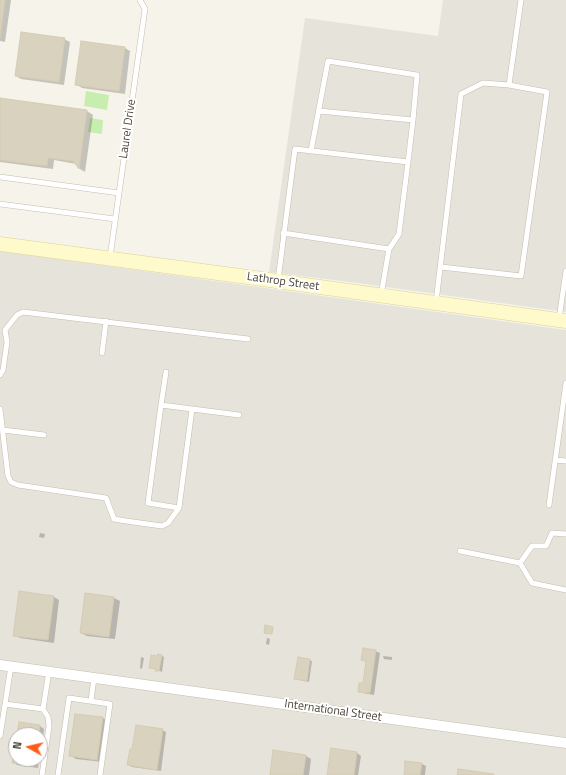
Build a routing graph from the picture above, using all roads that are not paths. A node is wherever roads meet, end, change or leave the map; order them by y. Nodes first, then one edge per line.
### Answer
1 (140, 0) edge
2 (521, 0) edge
3 (509, 85) junction
4 (318, 111) junction
5 (413, 120) junction
6 (311, 151) junction
7 (408, 162) junction
8 (0, 177) edge
9 (119, 193) junction
10 (0, 204) edge
11 (115, 219) junction
12 (283, 233) junction
13 (0, 244) edge
14 (389, 249) junction
15 (109, 258) junction
16 (441, 267) junction
17 (566, 272) edge
18 (278, 281) junction
19 (565, 283) edge
20 (381, 296) junction
21 (436, 303) junction
22 (106, 321) junction
23 (562, 321) edge
24 (5, 330) junction
25 (0, 335) edge
26 (248, 339) dead end
27 (102, 353) dead end
28 (166, 372) dead end
29 (0, 375) edge
30 (566, 383) edge
31 (162, 405) junction
32 (0, 409) edge
33 (192, 409) junction
34 (239, 415) dead end
35 (3, 430) junction
36 (44, 435) dead end
37 (555, 460) junction
38 (566, 461) edge
39 (549, 505) dead end
40 (179, 508) junction
41 (566, 534) edge
42 (460, 552) dead end
43 (520, 563) junction
44 (566, 590) edge
45 (0, 665) edge
46 (11, 666) junction
47 (48, 672) junction
48 (97, 678) junction
49 (91, 702) junction
50 (5, 704) junction
51 (43, 709) junction
52 (0, 736) edge
53 (566, 743) edge
54 (42, 775) edge
55 (58, 775) edge
56 (100, 775) edge

1 - 9 lane, Laurel Drive
2 - 3 lane
3 - 16 lane
3 - 16 lane
4 - 5 lane
4 - 5 lane
4 - 6 lane
5 - 7 lane
6 - 7 lane
6 - 12 lane
7 - 14 lane
8 - 9 lane
9 - 11 lane, Laurel Drive
10 - 11 lane
11 - 15 lane, Laurel Drive
12 - 14 lane
12 - 18 lane
13 - 15 main road, Lathrop Street
14 - 20 lane
15 - 18 main road, Lathrop Street
16 - 21 lane
17 - 19 lane
18 - 20 main road, Lathrop Street
19 - 23 lane
20 - 21 main road, Lathrop Street
21 - 23 main road, Lathrop Street
22 - 24 lane
22 - 26 lane
22 - 27 lane
24 - 25 lane
24 - 29 lane
28 - 31 lane
30 - 37 lane
31 - 33 lane
31 - 40 lane
32 - 35 lane
33 - 34 lane
33 - 40 lane
35 - 36 lane
35 - 40 lane
37 - 38 lane
37 - 39 lane
41 - 43 lane
42 - 43 lane
43 - 44 lane
45 - 46 street, International Street
46 - 47 street, International Street
46 - 50 lane
47 - 48 street, International Street
47 - 51 lane
48 - 49 lane
48 - 53 street, International Street
49 - 55 lane
49 - 56 lane
50 - 51 lane
50 - 52 lane
51 - 54 lane

